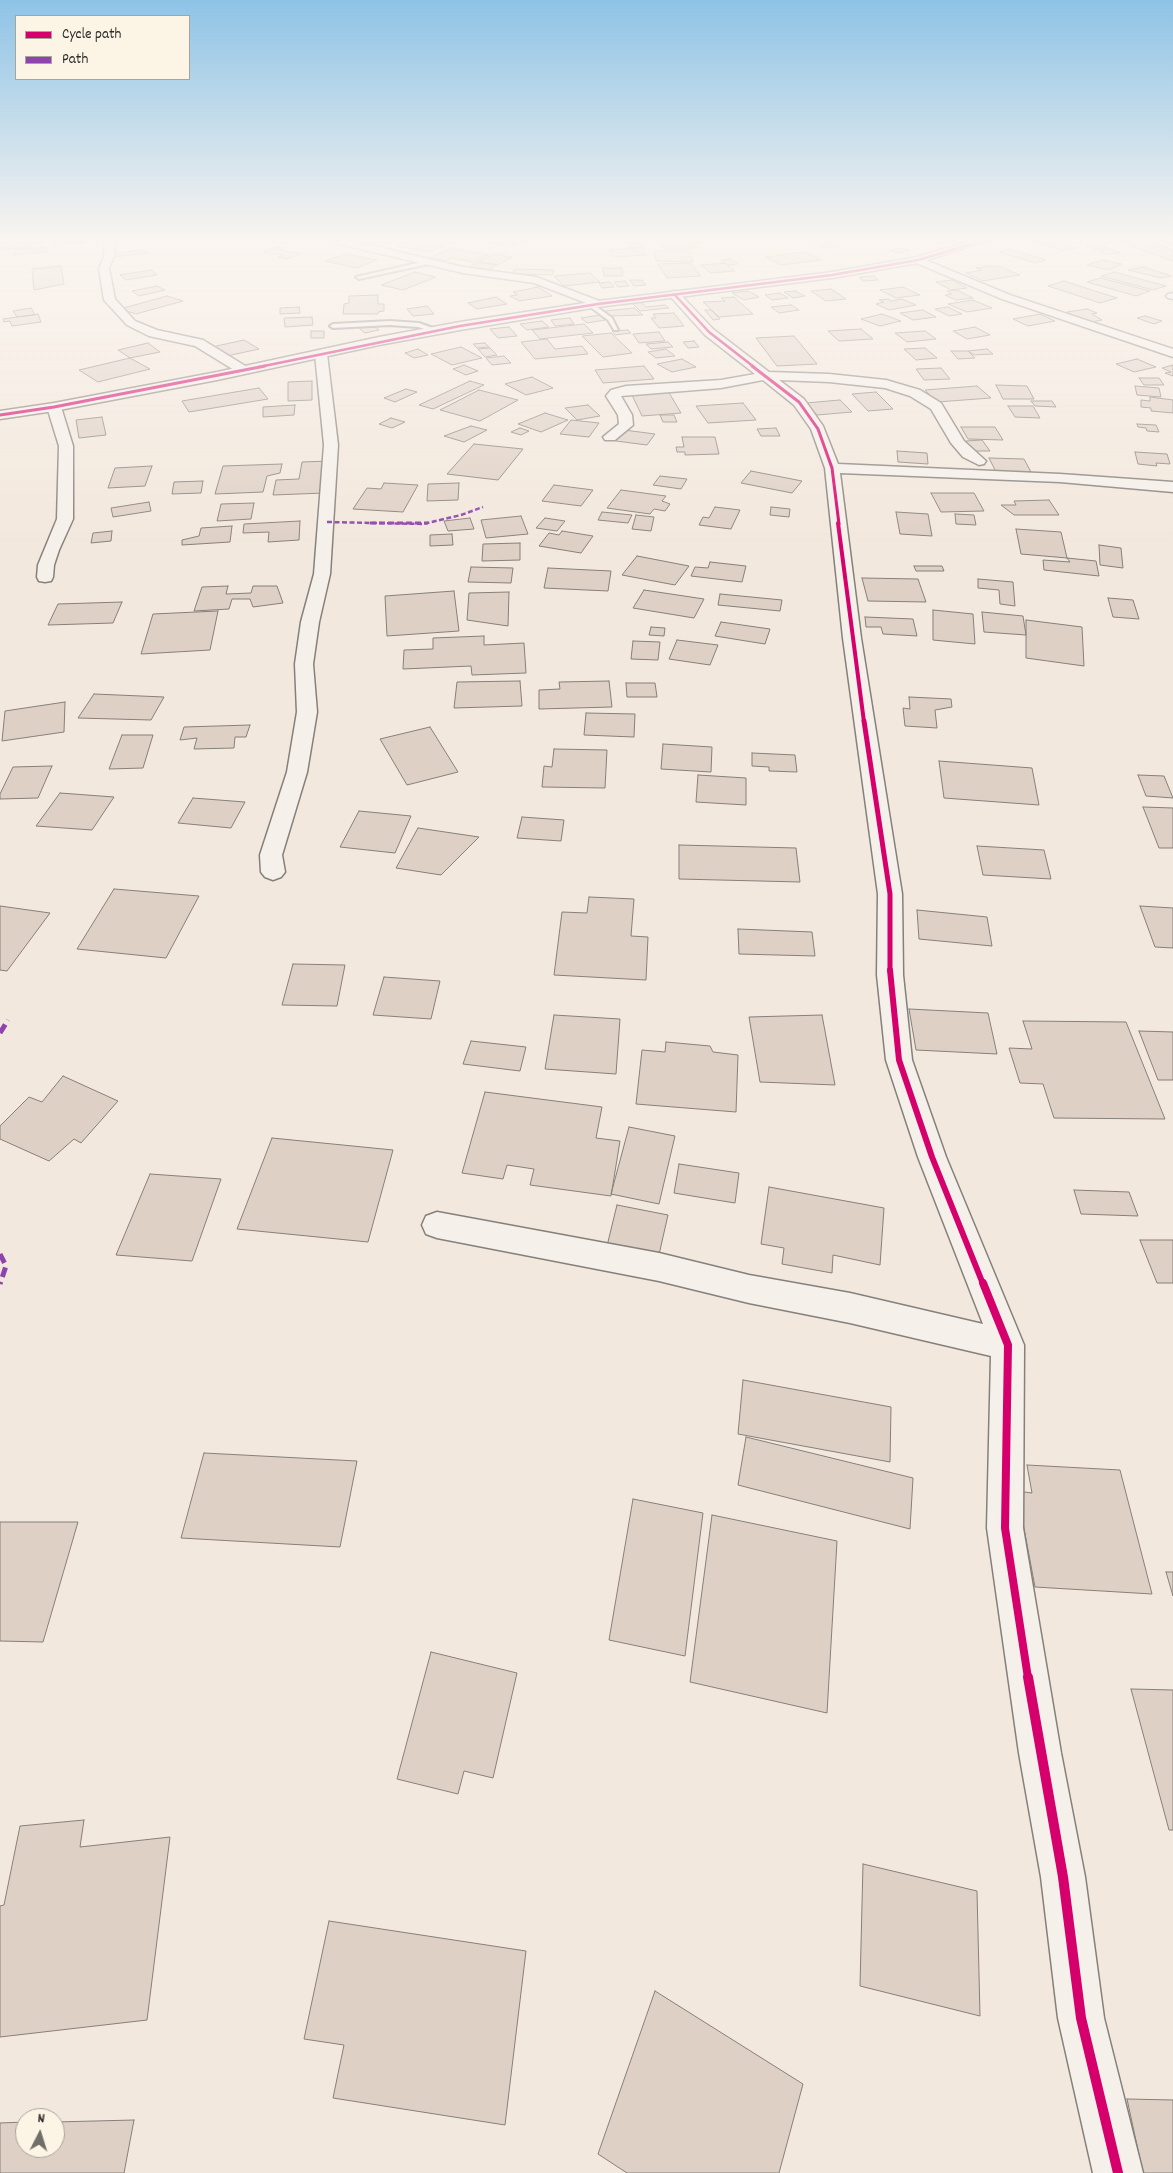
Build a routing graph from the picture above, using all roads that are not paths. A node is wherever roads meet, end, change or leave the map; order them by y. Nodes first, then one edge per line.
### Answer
1 (196, 342) edge
2 (376, 342) edge
3 (722, 342) edge
4 (1144, 342) edge
5 (1173, 352) edge
6 (321, 354) junction
7 (242, 370) junction
8 (765, 376) junction
9 (54, 407) junction
10 (0, 415) edge
11 (610, 437) dead end
12 (979, 461) dead end
13 (832, 468) junction
14 (1173, 487) edge
15 (45, 577) dead end
16 (273, 872) dead end
17 (437, 1225) dead end
18 (1008, 1345) junction
19 (1118, 2173) edge

1 - 7 street
2 - 6 street
3 - 8 street
4 - 5 street
6 - 7 street
6 - 16 street
7 - 9 street
8 - 11 street
8 - 12 street
8 - 13 street
9 - 10 street
9 - 15 street
13 - 14 street
13 - 18 street
17 - 18 street
18 - 19 street

